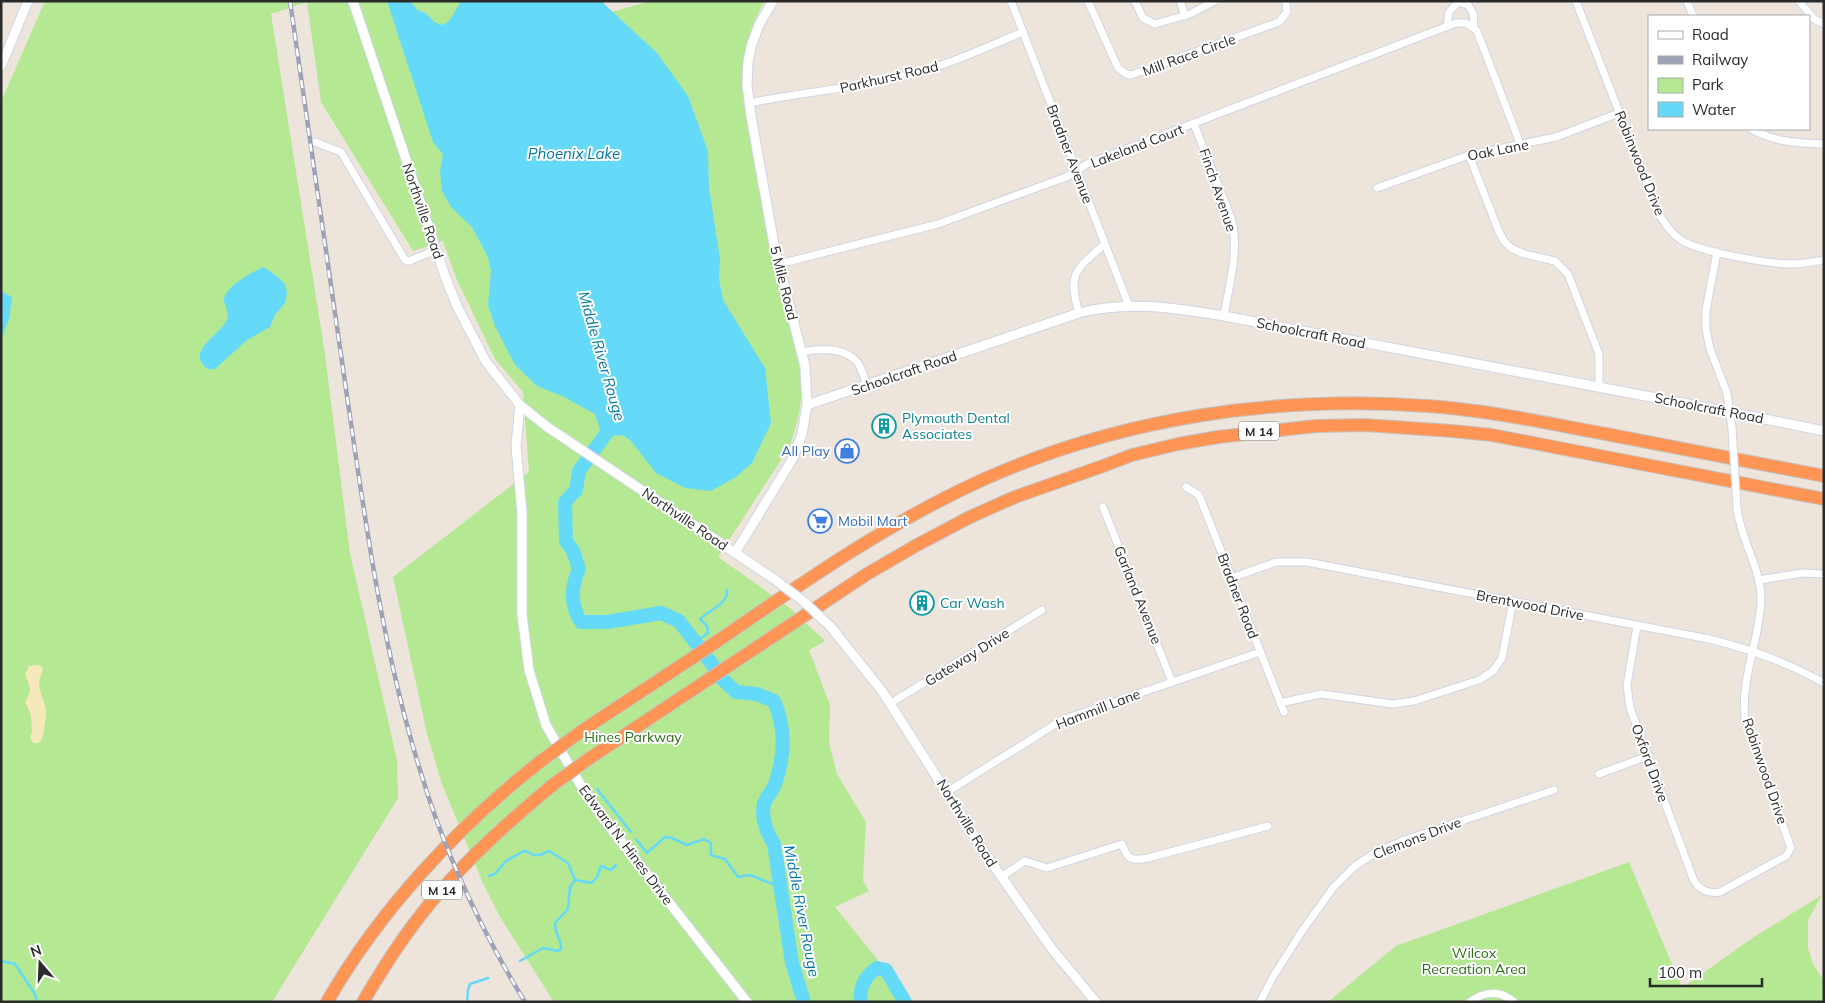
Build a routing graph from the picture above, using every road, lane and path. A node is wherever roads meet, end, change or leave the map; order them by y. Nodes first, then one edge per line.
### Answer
1 (28, 1) edge
2 (353, 1) edge
3 (773, 1) edge
4 (1011, 1) edge
5 (1088, 1) edge
6 (1135, 1) edge
7 (1180, 1) edge
8 (1215, 1) edge
9 (1286, 1) edge
10 (1576, 1) edge
11 (1687, 1) edge
12 (1799, 1) edge
13 (1693, 15) edge
14 (1185, 16) junction
15 (1824, 24) edge
16 (1447, 26) junction
17 (1474, 28) junction
18 (1023, 32) junction
19 (1, 66) edge
20 (749, 103) junction
21 (1619, 113) junction
22 (1194, 124) junction
23 (1752, 130) edge
24 (315, 142) dead end
25 (1824, 144) edge
26 (1521, 146) junction
27 (1469, 155) junction
28 (1076, 171) junction
29 (1377, 188) dead end
30 (1105, 244) junction
31 (436, 250) junction
32 (1717, 252) junction
33 (1824, 260) edge
34 (779, 264) junction
35 (1129, 306) junction
36 (1079, 313) junction
37 (1224, 316) junction
38 (802, 352) junction
39 (867, 385) junction
40 (1599, 387) junction
41 (807, 405) junction
42 (520, 406) junction
43 (1730, 412) junction
44 (1824, 431) edge
45 (1824, 476) edge
46 (1186, 487) dead end
47 (1824, 499) edge
48 (1103, 508) dead end
49 (735, 553) junction
50 (1824, 574) edge
51 (1231, 578) junction
52 (1759, 580) junction
53 (1513, 601) junction
54 (1042, 610) dead end
55 (1637, 626) junction
56 (1752, 650) junction
57 (1260, 652) junction
58 (1172, 682) junction
59 (1824, 682) edge
60 (1280, 702) junction
61 (891, 703) junction
62 (1284, 712) dead end
63 (1648, 756) junction
64 (1599, 774) dead end
65 (1554, 790) dead end
66 (947, 792) junction
67 (1268, 826) dead end
68 (1001, 877) junction
69 (1706, 892) joint
70 (327, 1002) edge
71 (363, 1002) edge
72 (748, 1002) edge
73 (1096, 1002) edge
74 (1260, 1002) edge
75 (1470, 1002) edge
76 (1514, 1002) edge

1 - 19 street
2 - 31 street, Northville Road
3 - 20 street, 5 Mile Road
4 - 18 street, Bradner Avenue
5 - 9 street, Mill Race Circle
6 - 14 street
7 - 14 street
8 - 14 street
10 - 21 street, Robinwood Drive
11 - 13 street
12 - 15 street
16 - 17 street
16 - 17 street
16 - 22 street, Lakeland Court
17 - 26 street
18 - 20 street, Parkhurst Road
18 - 28 street, Bradner Avenue
20 - 34 street, 5 Mile Road
21 - 26 street, Oak Lane
21 - 32 street, Robinwood Drive
22 - 28 street, Lakeland Court
22 - 37 street, Finch Avenue
23 - 25 street
24 - 31 street
26 - 27 street, Oak Lane
27 - 29 street, Oak Lane
27 - 40 street
28 - 30 street, Bradner Avenue
28 - 34 street, Lakeland Court
30 - 35 street, Bradner Avenue
30 - 36 street
31 - 42 street, Northville Road
32 - 33 street
32 - 43 street, Robinwood Drive
34 - 38 street, 5 Mile Road
35 - 36 street, Schoolcraft Road
35 - 37 street, Schoolcraft Road
36 - 39 street, Schoolcraft Road
37 - 40 street, Schoolcraft Road
38 - 39 street
38 - 41 street, 5 Mile Road
39 - 41 street, Schoolcraft Road
40 - 43 street, Schoolcraft Road
41 - 49 street, 5 Mile Road
42 - 49 street, Northville Road
42 - 72 street, Edward N. Hines Drive
43 - 44 street, Schoolcraft Road
43 - 52 street, Robinwood Drive, bridge
45 - 70 highway, M 14, bridge
46 - 51 street, Bradner Road
47 - 71 highway, M 14, bridge
48 - 58 street, Garland Avenue
49 - 61 street, Northville Road, bridge
50 - 52 street
51 - 53 street, Brentwood Drive
51 - 57 street, Bradner Road
52 - 56 street, Robinwood Drive
53 - 55 street, Brentwood Drive
53 - 60 street
54 - 61 street, Gateway Drive
55 - 56 street, Brentwood Drive
55 - 63 street, Oxford Drive
56 - 59 street, Brentwood Drive
56 - 69 street, Robinwood Drive
57 - 58 street, Hammill Lane
57 - 60 street, Bradner Road
58 - 66 street, Hammill Lane
60 - 62 street, Bradner Road
61 - 66 street, Northville Road
63 - 64 street
63 - 69 street, Oxford Drive
65 - 74 street, Clemons Drive
66 - 68 street, Northville Road
67 - 68 street
68 - 73 street, Northville Road
75 - 76 street

